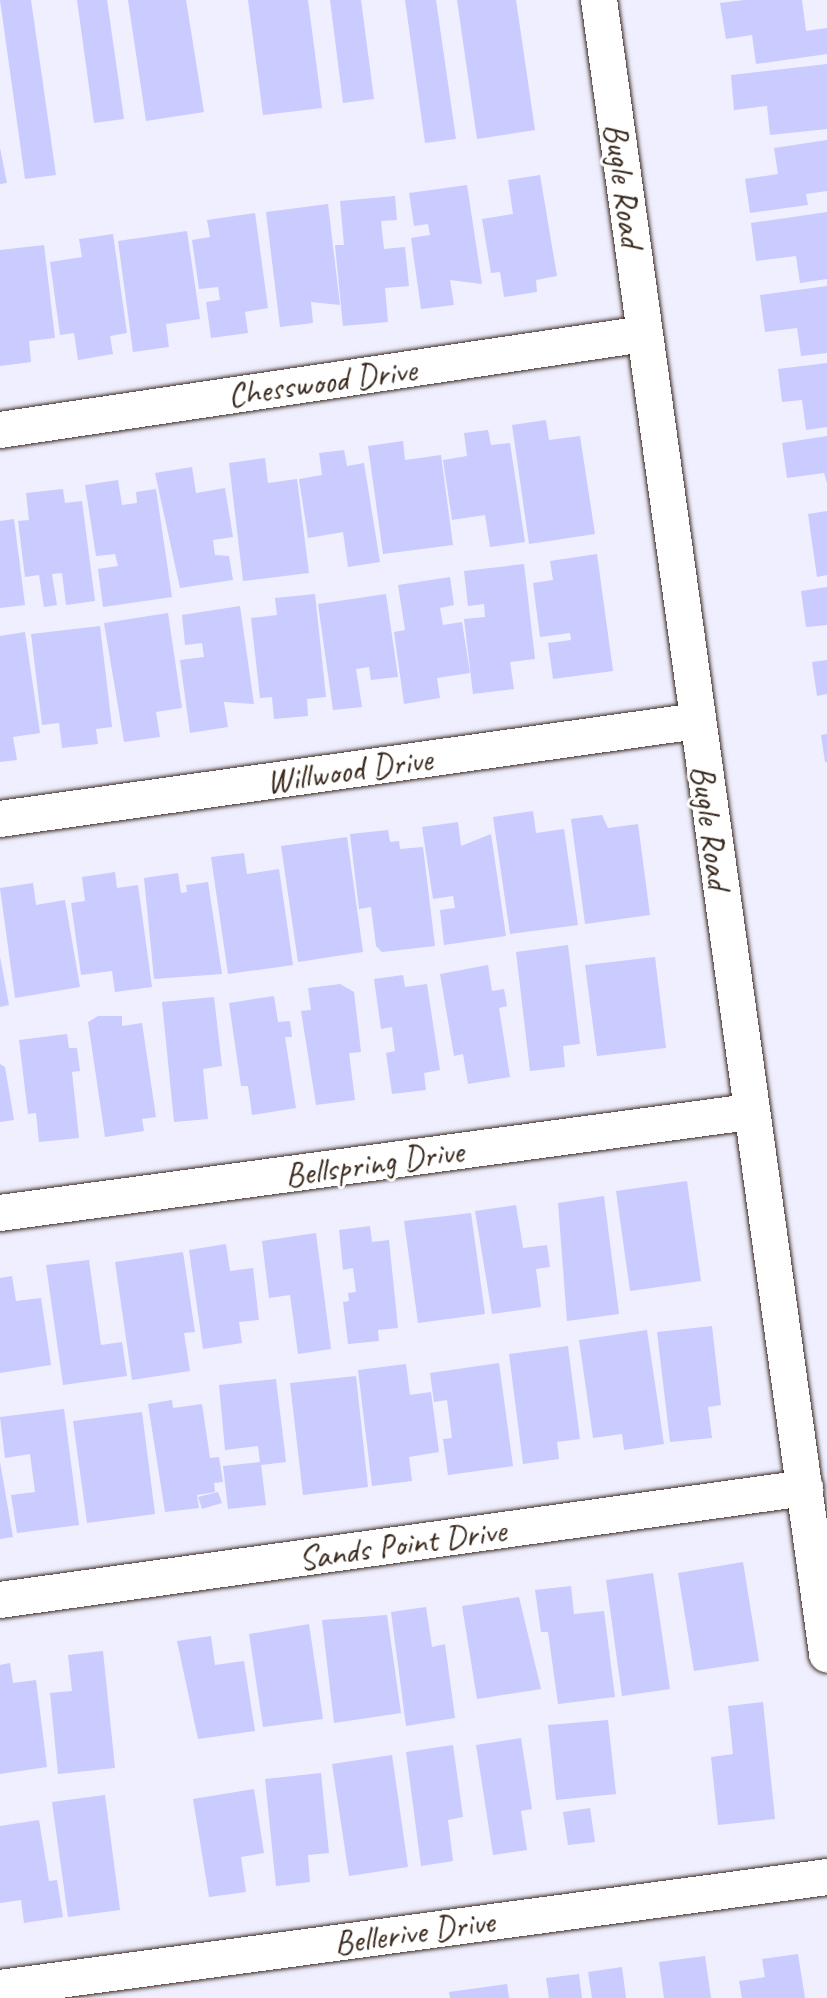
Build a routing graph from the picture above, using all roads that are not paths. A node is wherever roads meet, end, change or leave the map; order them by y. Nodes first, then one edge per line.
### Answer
1 (599, 0) edge
2 (644, 334) junction
3 (0, 430) edge
4 (697, 721) junction
5 (0, 819) edge
6 (749, 1112) junction
7 (0, 1213) edge
8 (805, 1488) junction
9 (0, 1600) edge
10 (827, 1654) edge
11 (827, 1877) edge
12 (0, 1988) edge

1 - 2 street, Bugle Road
2 - 3 street, Chesswood Drive
2 - 4 street, Bugle Road
4 - 5 street, Willwood Drive
4 - 6 street, Bugle Road
6 - 7 street, Bellspring Drive
6 - 8 street, Bugle Road
8 - 9 street, Sands Point Drive
8 - 10 street, Bugle Road
11 - 12 street, Bellerive Drive

